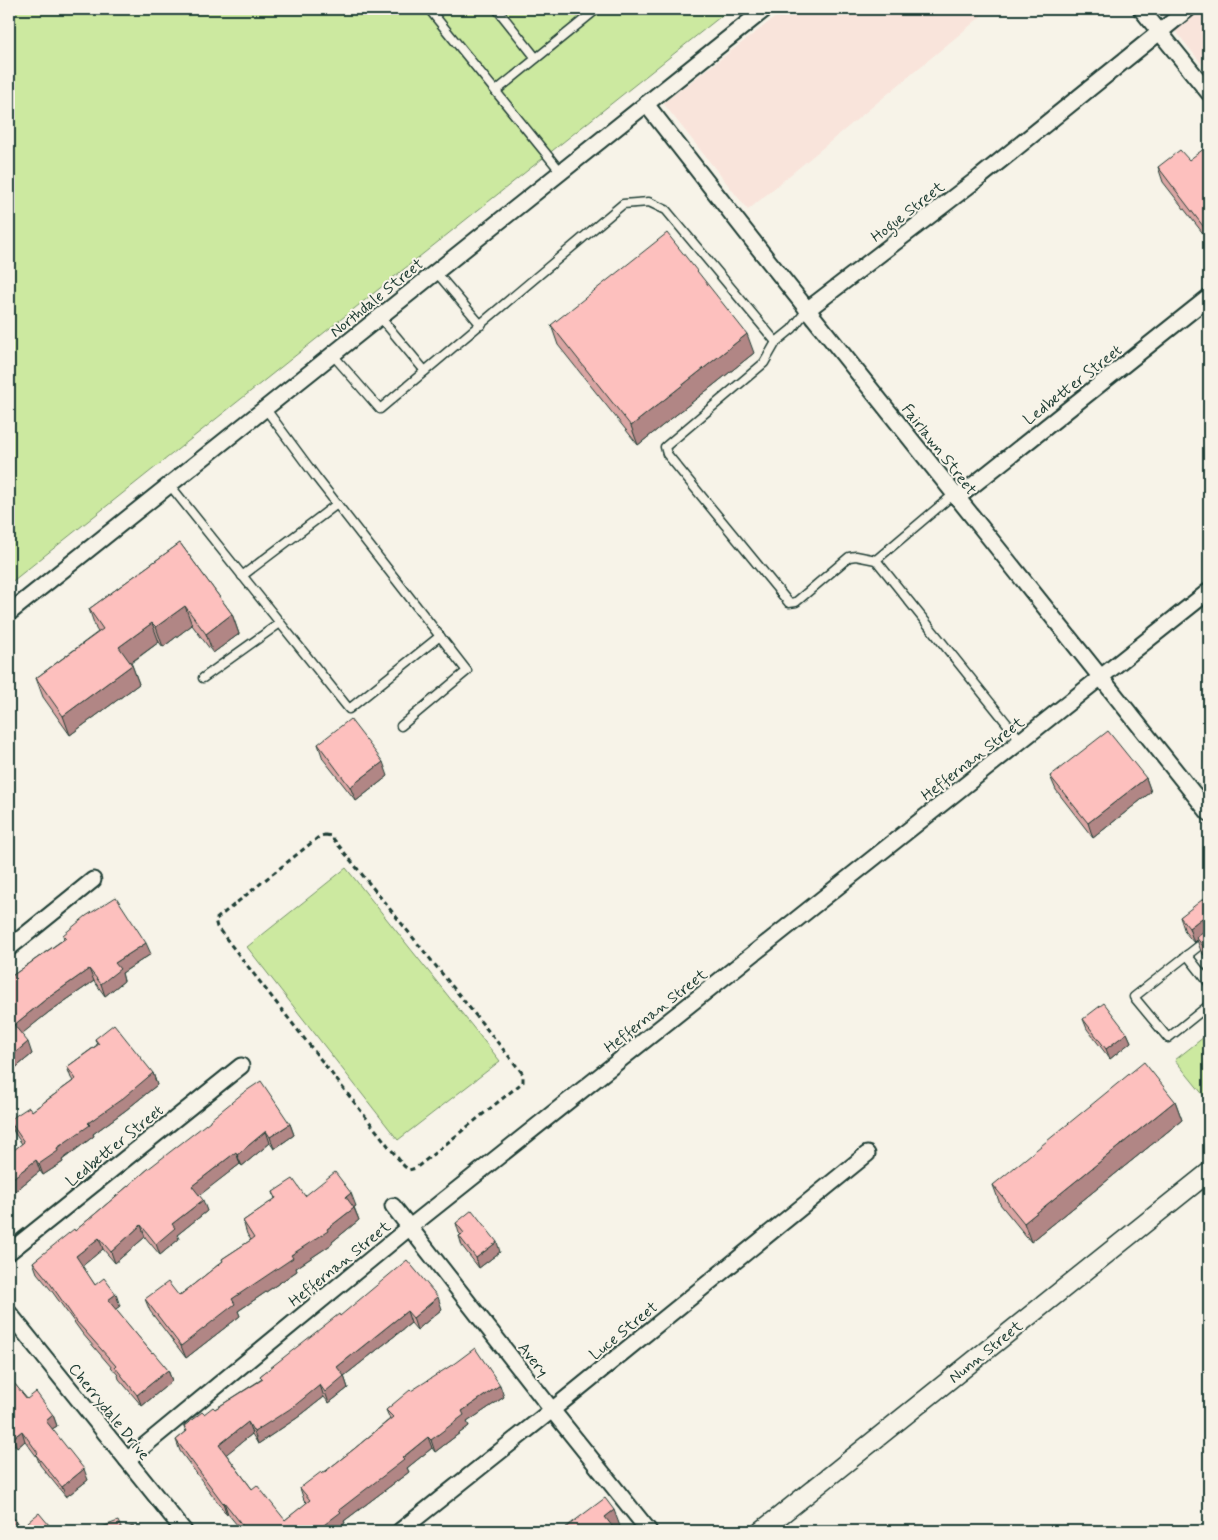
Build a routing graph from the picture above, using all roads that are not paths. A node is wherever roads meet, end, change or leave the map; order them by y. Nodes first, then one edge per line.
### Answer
1 (430, 9) edge
2 (497, 9) edge
3 (596, 9) edge
4 (765, 9) edge
5 (1141, 9) edge
6 (1188, 9) edge
7 (1160, 31) junction
8 (536, 58) junction
9 (496, 91) junction
10 (1209, 93) edge
11 (646, 104) junction
12 (561, 172) junction
13 (436, 272) junction
14 (1209, 297) edge
15 (807, 310) junction
16 (380, 317) junction
17 (481, 325) junction
18 (776, 342) junction
19 (332, 354) junction
20 (425, 371) junction
21 (265, 408) junction
22 (170, 484) junction
23 (955, 496) junction
24 (337, 504) junction
25 (876, 560) junction
26 (242, 576) junction
27 (1209, 591) edge
28 (9, 613) edge
29 (280, 623) junction
30 (440, 636) junction
31 (203, 678) dead end
32 (1100, 678) junction
33 (401, 726) dead end
34 (1021, 741) junction
35 (1209, 813) edge
36 (93, 880) dead end
37 (1209, 938) edge
38 (9, 948) edge
39 (1188, 956) junction
40 (1209, 983) edge
41 (1209, 1005) edge
42 (241, 1066) dead end
43 (867, 1154) dead end
44 (1209, 1172) edge
45 (393, 1206) dead end
46 (410, 1227) junction
47 (9, 1252) edge
48 (9, 1313) edge
49 (552, 1410) junction
50 (127, 1460) junction
51 (184, 1531) edge
52 (400, 1531) edge
53 (649, 1531) edge
54 (761, 1531) edge

1 - 9 lane
2 - 8 lane
3 - 8 lane
4 - 11 street, Northdale Street
5 - 7 street
6 - 7 street, Hogue Street
7 - 10 street
7 - 15 street, Hogue Street
8 - 9 lane
9 - 12 lane
11 - 12 street, Northdale Street
11 - 15 street, Fairlawn Street
12 - 13 street, Northdale Street
13 - 16 street, Northdale Street
13 - 17 lane
14 - 23 street, Ledbetter Street
15 - 18 lane, Hogue Street
15 - 23 street, Fairlawn Street
16 - 19 street, Northdale Street
16 - 20 lane
17 - 18 lane
17 - 20 lane
18 - 25 lane, Hogue Street
19 - 20 lane
19 - 21 street, Northdale Street
21 - 22 street, Northdale Street
21 - 24 lane
22 - 26 lane
22 - 28 street, Northdale Street
23 - 25 lane
23 - 32 street, Fairlawn Street
24 - 26 lane
24 - 30 lane
25 - 34 lane
26 - 29 lane
27 - 32 street, Heffernan Street
29 - 30 lane
29 - 31 lane
30 - 33 lane
32 - 34 street, Heffernan Street
32 - 35 street, Fairlawn Street
34 - 46 street, Heffernan Street
36 - 38 street
37 - 39 lane
39 - 40 lane
39 - 41 lane
42 - 47 street, Ledbetter Street
43 - 49 street, Luce Street
44 - 54 street, Nunn Street
45 - 46 street, Avery
46 - 49 street, Avery
46 - 50 street, Heffernan Street
48 - 50 street, Cherrydale Drive
49 - 52 street, Luce Street
49 - 53 street, Avery
50 - 51 street, Cherrydale Drive

